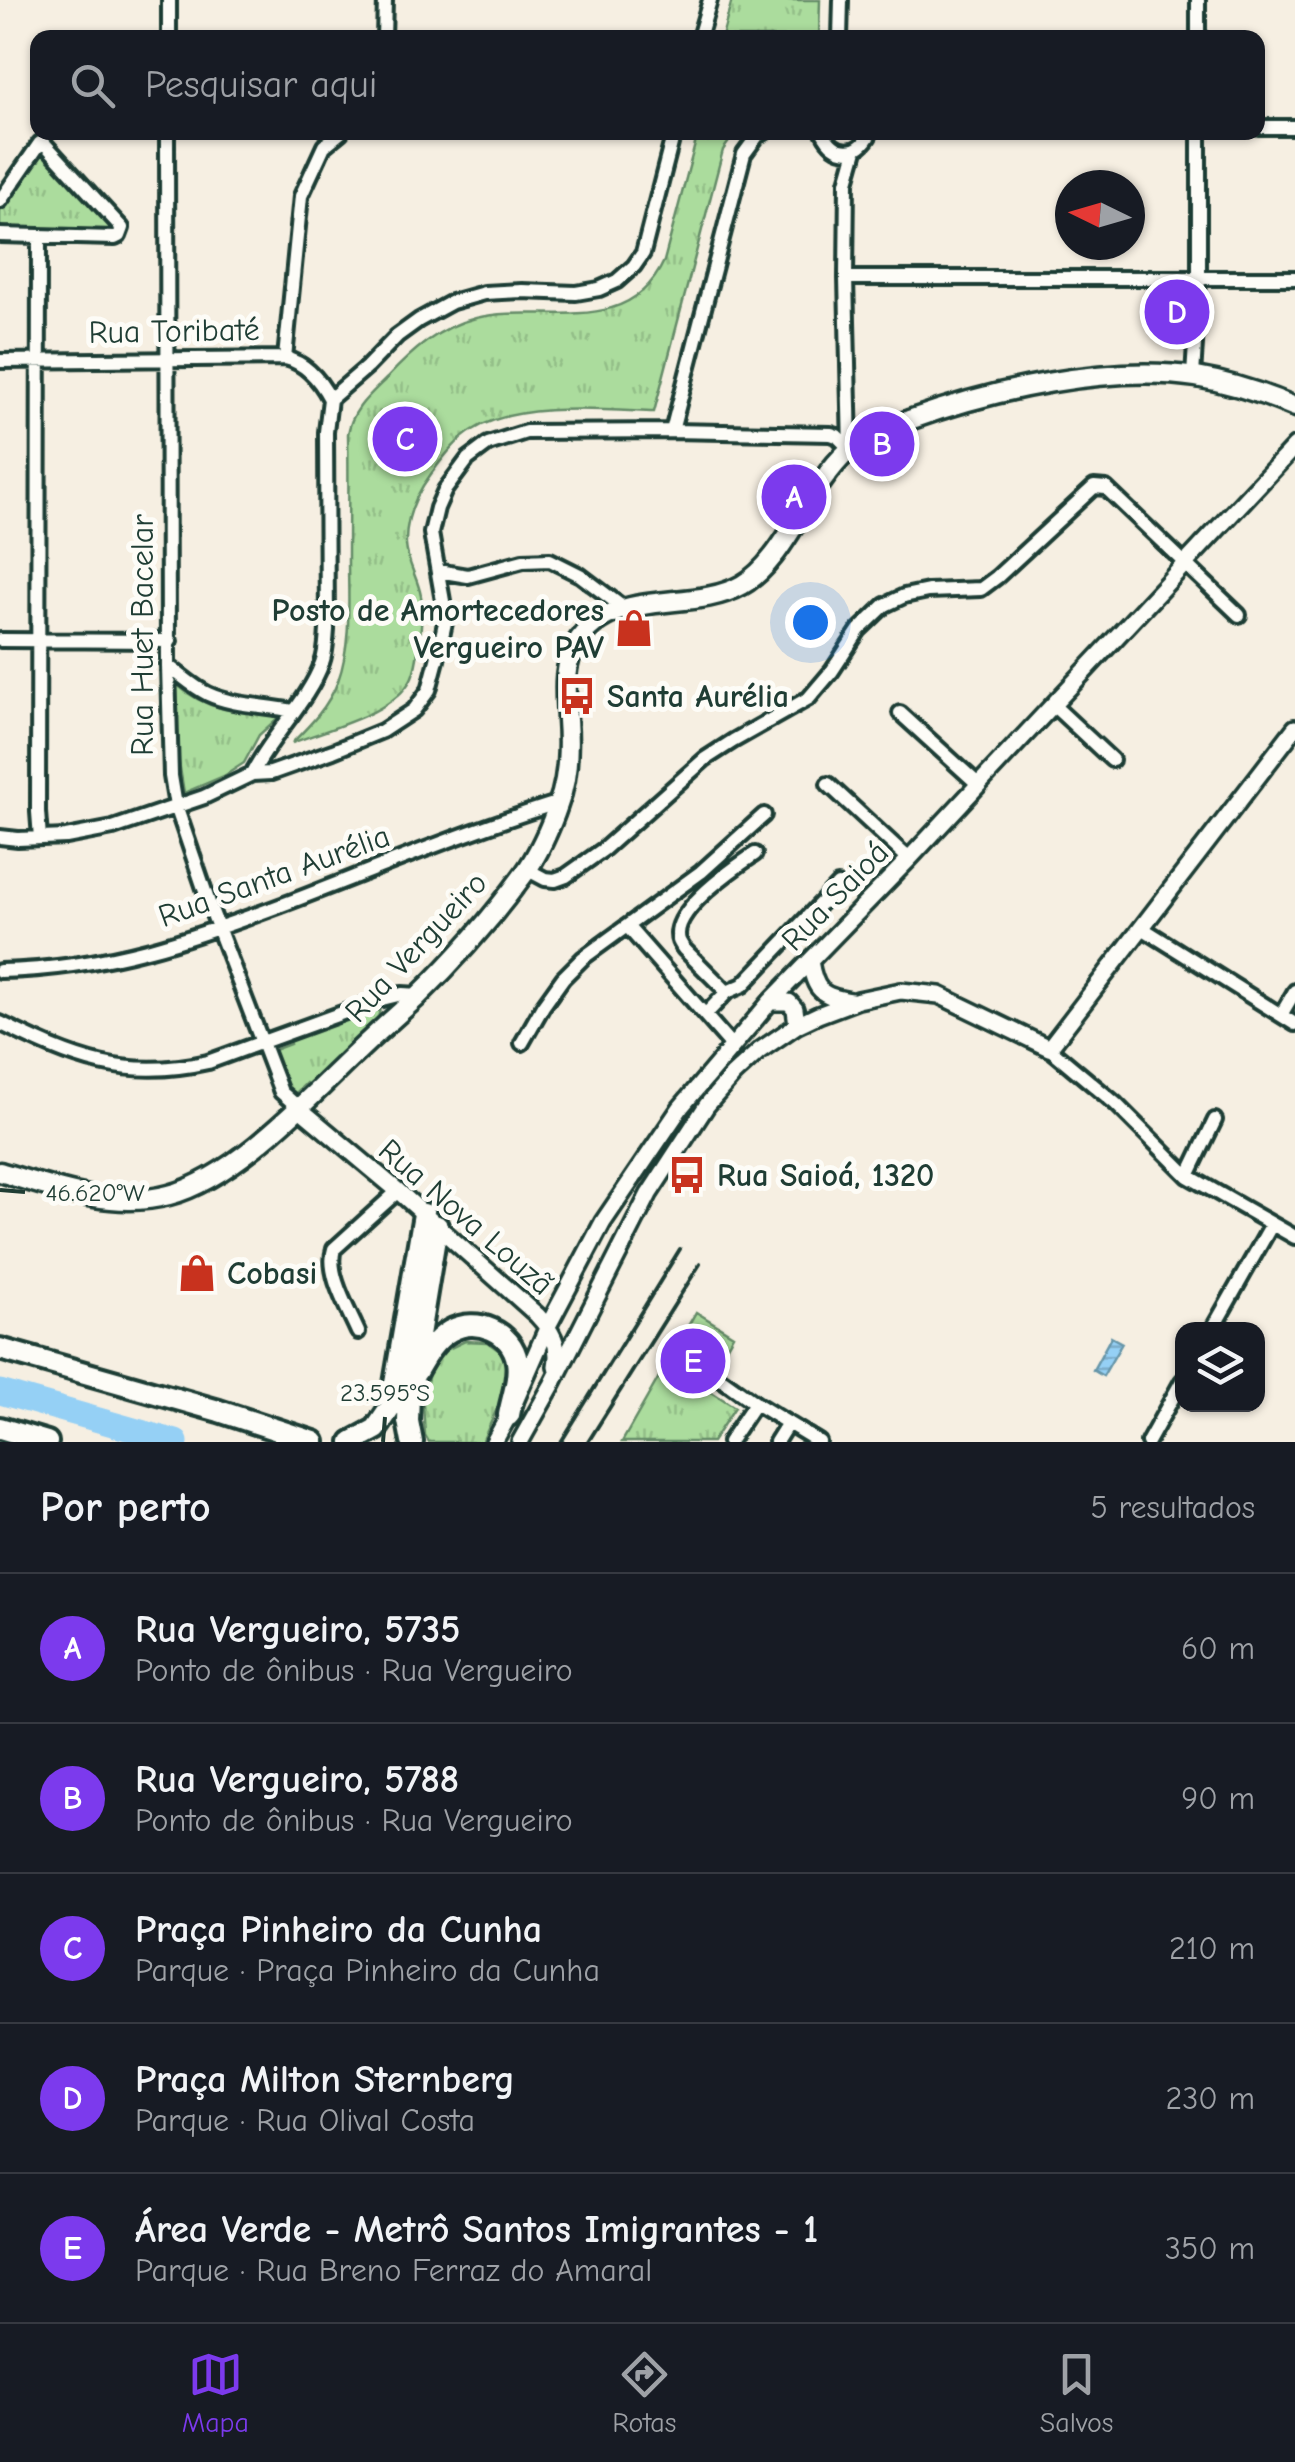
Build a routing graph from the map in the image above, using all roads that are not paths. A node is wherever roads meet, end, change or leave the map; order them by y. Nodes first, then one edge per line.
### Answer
1 (169, 0) edge
2 (385, 0) edge
3 (710, 0) edge
4 (841, 0) edge
5 (1198, 0) edge
6 (168, 30) edge
7 (384, 30) edge
8 (701, 30) edge
9 (840, 30) edge
10 (1198, 30) edge
11 (1265, 127) edge
12 (1295, 127) edge
13 (167, 140) edge
14 (331, 140) edge
15 (672, 140) edge
16 (754, 140) edge
17 (827, 140) edge
18 (867, 140) edge
19 (1199, 140) edge
20 (836, 149) junction
21 (856, 150) junction
22 (847, 182) junction
23 (0, 201) edge
24 (0, 235) edge
25 (39, 236) junction
26 (846, 278) junction
27 (1199, 278) junction
28 (1295, 278) edge
29 (168, 358) junction
30 (285, 358) junction
31 (0, 360) edge
32 (38, 360) junction
33 (1193, 376) junction
34 (330, 399) junction
35 (1295, 407) edge
36 (672, 431) junction
37 (1295, 446) edge
38 (850, 449) junction
39 (1184, 565) junction
40 (438, 570) junction
41 (625, 609) junction
42 (1239, 615) dead end
43 (0, 640) edge
44 (40, 640) junction
45 (170, 641) junction
46 (168, 666) junction
47 (1053, 705) junction
48 (293, 711) junction
49 (900, 713) dead end
50 (1295, 728) edge
51 (1112, 760) dead end
52 (252, 774) junction
53 (828, 784) dead end
54 (978, 785) junction
55 (560, 802) junction
56 (176, 806) junction
57 (764, 815) dead end
58 (0, 837) edge
59 (40, 838) junction
60 (754, 854) dead end
61 (909, 859) junction
62 (528, 870) junction
63 (838, 885) dead end
64 (626, 926) junction
65 (1142, 928) junction
66 (219, 929) junction
67 (810, 961) junction
68 (0, 971) edge
69 (1295, 991) edge
70 (728, 992) junction
71 (419, 995) junction
72 (770, 1002) junction
73 (854, 1002) junction
74 (705, 1015) junction
75 (1281, 1015) junction
76 (0, 1022) edge
77 (1295, 1024) edge
78 (797, 1026) junction
79 (262, 1042) junction
80 (522, 1043) dead end
81 (734, 1047) junction
82 (1049, 1048) junction
83 (300, 1109) junction
84 (1215, 1120) dead end
85 (0, 1172) edge
86 (1188, 1176) junction
87 (398, 1190) junction
88 (431, 1220) junction
89 (1272, 1224) junction
90 (1295, 1237) edge
91 (1217, 1322) edge
92 (548, 1326) junction
93 (358, 1332) dead end
94 (0, 1349) edge
95 (720, 1378) dead end
96 (411, 1383) junction
97 (552, 1385) junction
98 (1175, 1394) edge
99 (755, 1403) junction
100 (509, 1415) junction
101 (788, 1423) junction
102 (0, 1428) edge
103 (47, 1442) edge
104 (314, 1442) edge
105 (352, 1442) edge
106 (412, 1442) edge
107 (494, 1442) edge
108 (520, 1442) edge
109 (729, 1442) edge
110 (776, 1442) edge
111 (818, 1442) edge
112 (1148, 1442) edge

1 - 6 street
2 - 7 street
3 - 8 street
4 - 9 street
5 - 10 street
11 - 12 street
13 - 29 street, Rua Huet Bacelar
14 - 30 street
15 - 34 street
16 - 36 street
17 - 20 street
18 - 21 street
19 - 27 street
20 - 21 street
20 - 22 street
21 - 22 street
22 - 26 street
23 - 25 street
24 - 25 street
25 - 32 street
26 - 27 street
26 - 38 street
27 - 28 street
27 - 33 street
29 - 30 street, Rua Toribaté
29 - 32 street, Rua Toribaté
29 - 45 street, Rua Huet Bacelar
30 - 34 street, Rua Toribaté
31 - 32 street, Rua Toribaté
32 - 44 street
33 - 35 main road, Rua Vergueiro
33 - 38 main road, Rua Vergueiro
34 - 48 street
36 - 38 street
36 - 40 street
37 - 39 street, Rua Saioá
38 - 41 main road, Rua Vergueiro
39 - 42 street
39 - 47 street, Rua Saioá
39 - 62 street
40 - 41 street
40 - 52 street
41 - 55 main road, Rua Vergueiro
43 - 44 street
44 - 45 street
44 - 59 street
45 - 46 street, Rua Huet Bacelar
46 - 48 street
46 - 56 street, Rua Huet Bacelar
47 - 51 street
47 - 54 street, Rua Saioá
48 - 52 street
49 - 54 street
50 - 65 street
52 - 56 street
53 - 61 street
54 - 61 street, Rua Saioá
55 - 62 main road, Rua Vergueiro
55 - 66 street, Rua Santa Aurélia
56 - 59 street
56 - 66 street, Rua Huet Bacelar
57 - 64 street
58 - 59 street
60 - 70 street
61 - 67 street, Rua Saioá
62 - 71 main road, Rua Vergueiro
63 - 70 street
64 - 74 street
64 - 80 street
65 - 75 street
65 - 82 street
66 - 68 street, Rua Santa Aurélia
66 - 79 street, Rua Huet Bacelar
67 - 72 street, Rua Saioá
67 - 73 street
69 - 75 street
70 - 74 street
71 - 79 street
71 - 83 main road, Rua Vergueiro
72 - 78 street
72 - 81 street, Rua Saioá
73 - 78 street
73 - 82 street
74 - 81 street
75 - 77 street
76 - 79 street
78 - 97 street
79 - 83 street, Rua Huet Bacelar
81 - 92 street, Rua Saioá
82 - 86 street
83 - 85 main road, Rua Vergueiro
83 - 87 street, Rua Nova Louzã
84 - 86 street
86 - 89 street
87 - 88 street, Rua Nova Louzã
87 - 93 street
88 - 92 street, Rua Nova Louzã
88 - 96 main road
88 - 105 main road
89 - 90 street
89 - 91 street
92 - 97 street, Rua Nova Louzã
92 - 100 street, Rua Saioá
94 - 104 main road
95 - 99 street
96 - 100 main road
96 - 106 main road
97 - 108 street
98 - 112 street
99 - 101 street
99 - 109 street
100 - 107 street, Rua Saioá
101 - 110 street
101 - 111 street
102 - 103 main road

